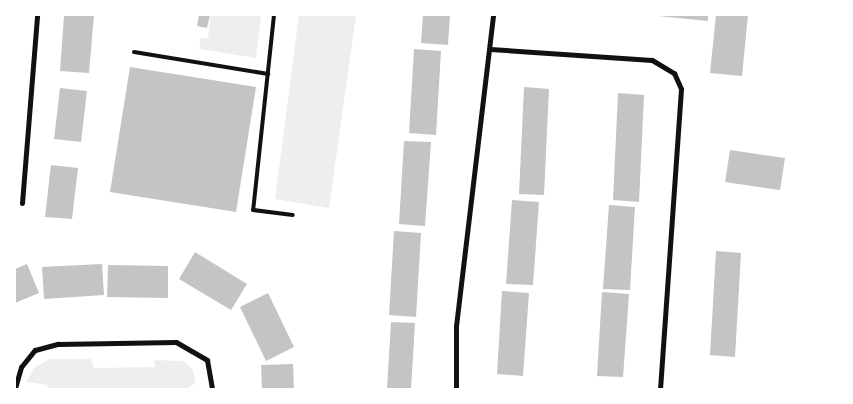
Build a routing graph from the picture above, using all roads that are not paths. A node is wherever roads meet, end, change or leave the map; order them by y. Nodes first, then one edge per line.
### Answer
1 (37, 15) edge
2 (274, 15) edge
3 (493, 15) edge
4 (490, 49) junction
5 (134, 52) dead end
6 (268, 74) junction
7 (22, 203) dead end
8 (293, 215) dead end
9 (15, 388) edge
10 (212, 389) edge
11 (456, 389) edge
12 (660, 389) edge

1 - 7 street
2 - 6 lane
3 - 4 street
4 - 11 street
4 - 12 street
5 - 6 lane
6 - 8 lane
9 - 10 street

